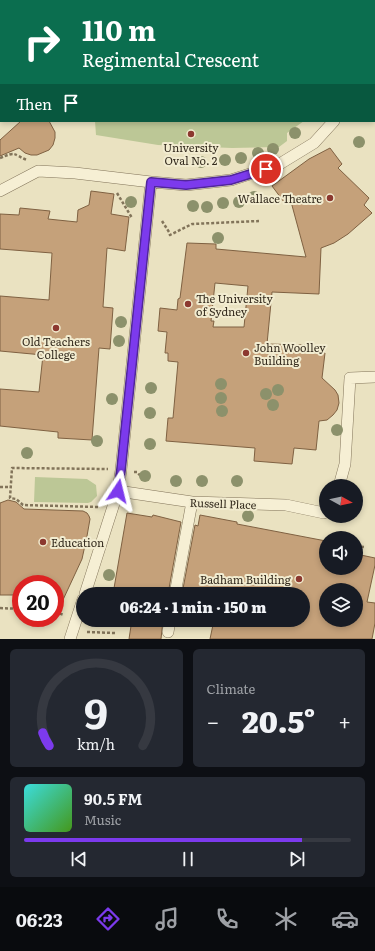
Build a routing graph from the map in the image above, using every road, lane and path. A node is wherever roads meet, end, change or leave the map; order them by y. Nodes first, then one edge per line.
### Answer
1 (333, 122) edge
2 (0, 158) edge
3 (29, 160) dead end
4 (151, 182) junction
5 (116, 190) dead end
6 (0, 191) edge
7 (133, 220) dead end
8 (259, 221) dead end
9 (173, 233) dead end
10 (375, 376) edge
11 (121, 470) junction
12 (341, 479) edge
13 (0, 487) edge
14 (11, 487) junction
15 (118, 491) junction
16 (192, 502) junction
17 (112, 508) junction
18 (319, 512) edge
19 (87, 587) edge
20 (176, 587) edge
21 (0, 608) edge
22 (12, 609) edge
23 (76, 621) edge
24 (169, 627) edge
25 (86, 632) dead end
26 (168, 632) dead end
27 (115, 633) dead end
28 (70, 639) edge

1 - 4 lane
2 - 3 path
4 - 6 lane
4 - 11 lane
5 - 7 path
8 - 9 path
10 - 12 lane
11 - 14 path
11 - 15 lane
13 - 14 path
14 - 17 path
15 - 16 lane, Russell Place
15 - 17 lane
16 - 18 lane, Russell Place
16 - 20 lane
17 - 19 lane
21 - 22 path
23 - 28 lane
24 - 26 lane
25 - 27 path

